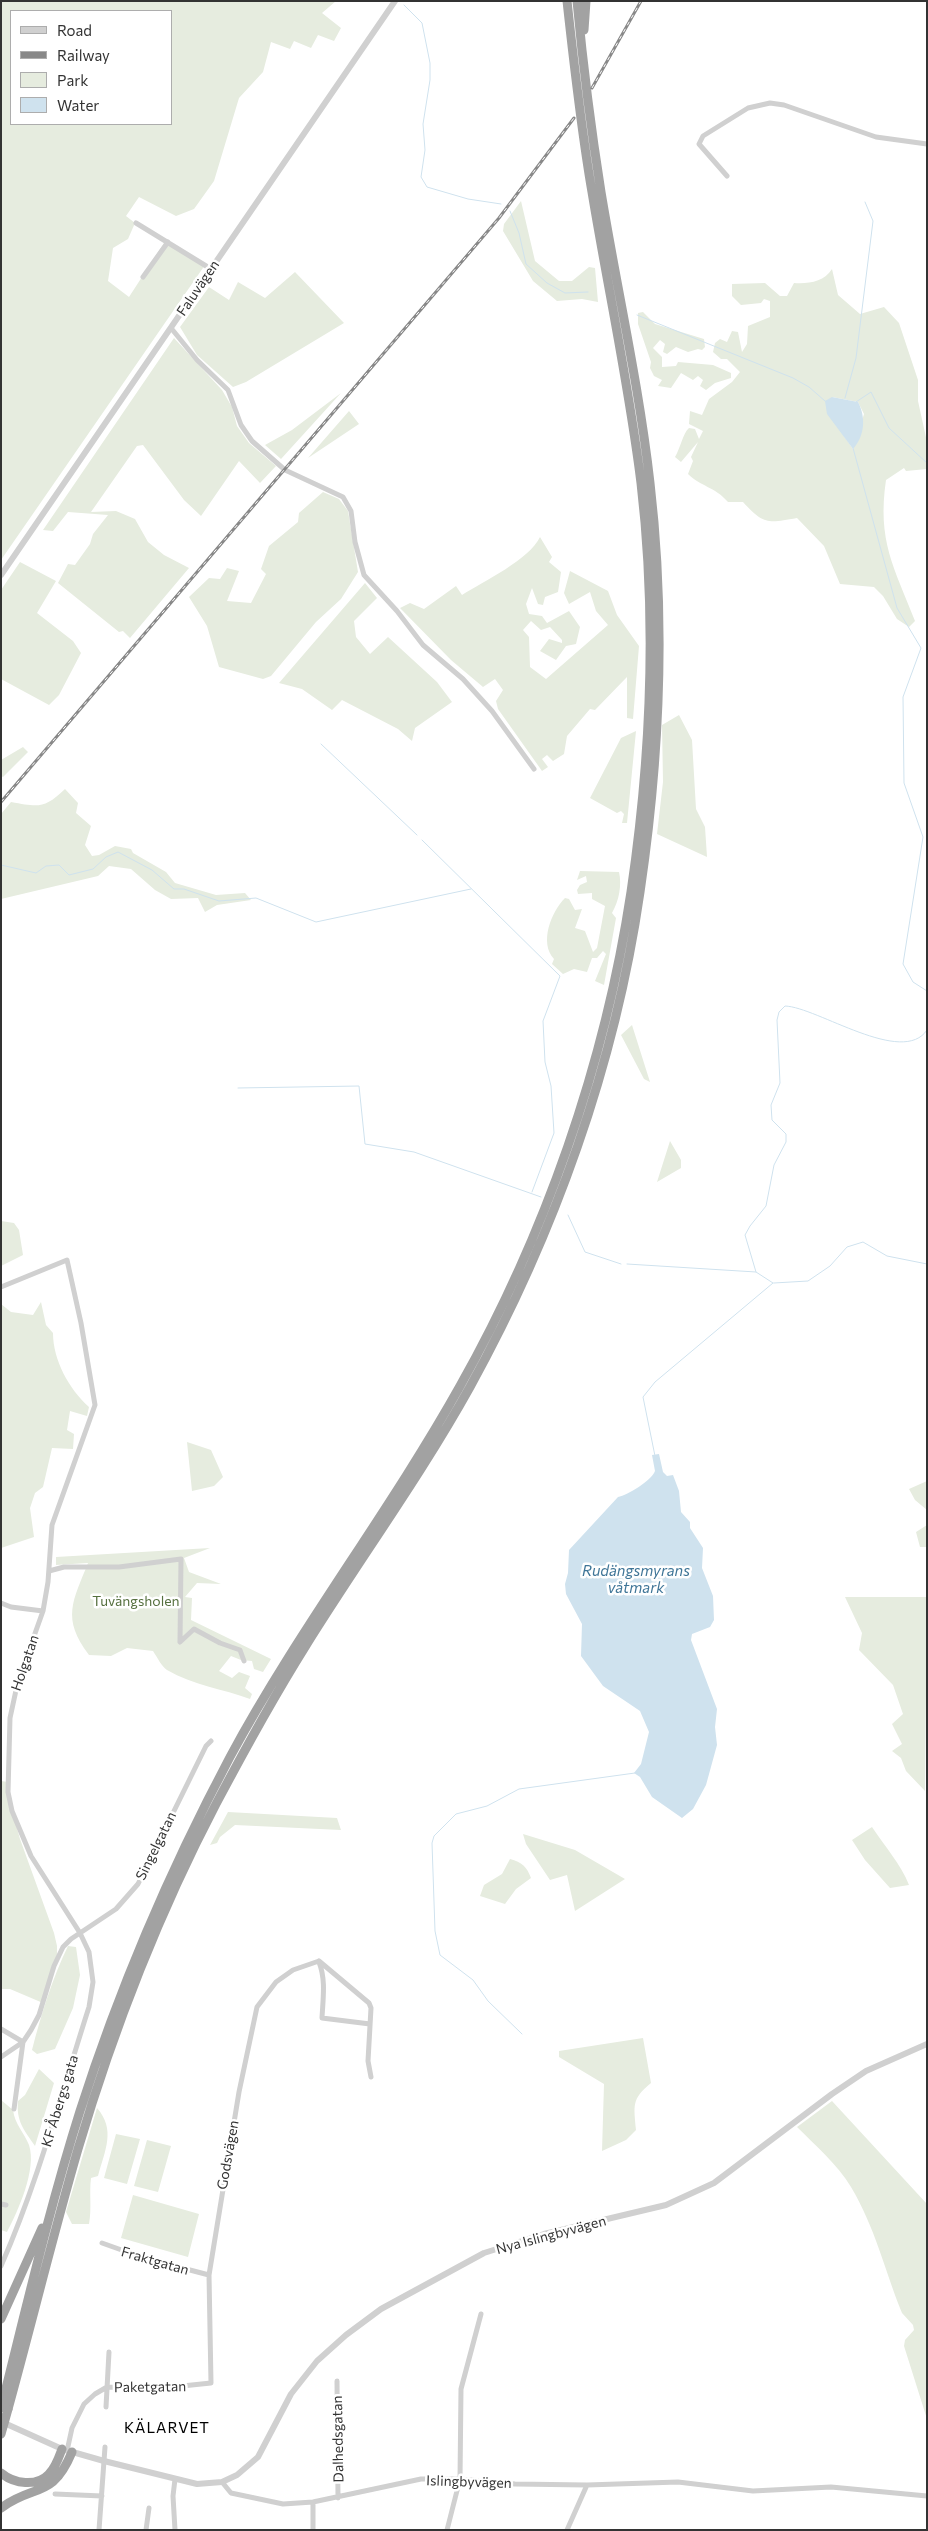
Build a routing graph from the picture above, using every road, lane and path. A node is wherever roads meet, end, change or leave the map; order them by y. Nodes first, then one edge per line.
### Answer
1 (395, 1) edge
2 (568, 1) edge
3 (577, 1) edge
4 (586, 1) edge
5 (582, 50) junction
6 (927, 144) edge
7 (727, 176) dead end
8 (136, 223) dead end
9 (168, 242) junction
10 (211, 269) junction
11 (143, 277) dead end
12 (171, 328) junction
13 (1, 575) edge
14 (534, 769) dead end
15 (1, 1287) edge
16 (49, 1571) junction
17 (1, 1603) edge
18 (43, 1611) junction
19 (244, 1661) dead end
20 (211, 1741) dead end
21 (1, 1781) edge
22 (8, 1782) junction
23 (80, 1933) junction
24 (319, 1961) junction
25 (370, 2024) junction
26 (1, 2029) edge
27 (23, 2042) junction
28 (927, 2044) edge
29 (1, 2057) edge
30 (371, 2077) dead end
31 (14, 2108) dead end
32 (55, 2198) junction
33 (102, 2243) dead end
34 (1, 2266) edge
35 (209, 2276) junction
36 (481, 2314) dead end
37 (1, 2319) edge
38 (109, 2352) dead end
39 (337, 2381) dead end
40 (211, 2384) joint
41 (107, 2387) junction
42 (106, 2407) dead end
43 (4, 2408) edge
44 (1, 2421) edge
45 (1, 2434) edge
46 (105, 2447) dead end
47 (67, 2451) junction
48 (104, 2461) junction
49 (1, 2473) edge
50 (175, 2479) junction
51 (460, 2479) junction
52 (222, 2482) junction
53 (587, 2485) junction
54 (55, 2494) dead end
55 (102, 2496) junction
56 (927, 2496) edge
57 (338, 2498) junction
58 (313, 2502) junction
59 (1, 2508) edge
60 (149, 2508) dead end
61 (99, 2530) edge
62 (146, 2530) edge
63 (175, 2530) edge
64 (313, 2530) edge
65 (447, 2530) edge
66 (567, 2530) edge

1 - 10 street, Faluvägen
2 - 32 highway
3 - 5 highway
4 - 5 highway
5 - 43 highway
6 - 7 street
8 - 9 street
9 - 10 street
9 - 11 street
10 - 12 street, Faluvägen
12 - 13 street, Faluvägen
12 - 14 street
15 - 16 street, Holgatan
16 - 18 street, Holgatan
16 - 19 street
17 - 18 street
18 - 22 street, Holgatan
20 - 23 street, Singelgatan
21 - 22 street
22 - 23 street, Holgatan
23 - 27 street
23 - 34 street, KF Åbergs gata
24 - 25 street
24 - 25 street
24 - 35 street, Godsvägen
25 - 30 street
26 - 27 street
27 - 29 street
27 - 31 street
28 - 52 street, Nya Islingbyvägen
32 - 37 highway
32 - 43 highway
33 - 35 street, Fraktgatan
35 - 40 street, Godsvägen
36 - 51 street
38 - 41 street
39 - 57 street, Dalhedsgatan
40 - 41 street, Paketgatan
41 - 42 street
41 - 47 street, Paketgatan
43 - 45 highway, bridge
44 - 47 street
46 - 48 street
47 - 48 street
47 - 49 highway
47 - 59 highway
48 - 50 street
48 - 55 street
50 - 52 street
50 - 63 street
51 - 53 street, Islingbyvägen
51 - 57 street, Islingbyvägen
51 - 65 street
52 - 58 street, Islingbyvägen
53 - 56 street, Islingbyvägen
53 - 66 street
54 - 55 street
55 - 61 street
57 - 58 street, Islingbyvägen
58 - 64 street
60 - 62 street

